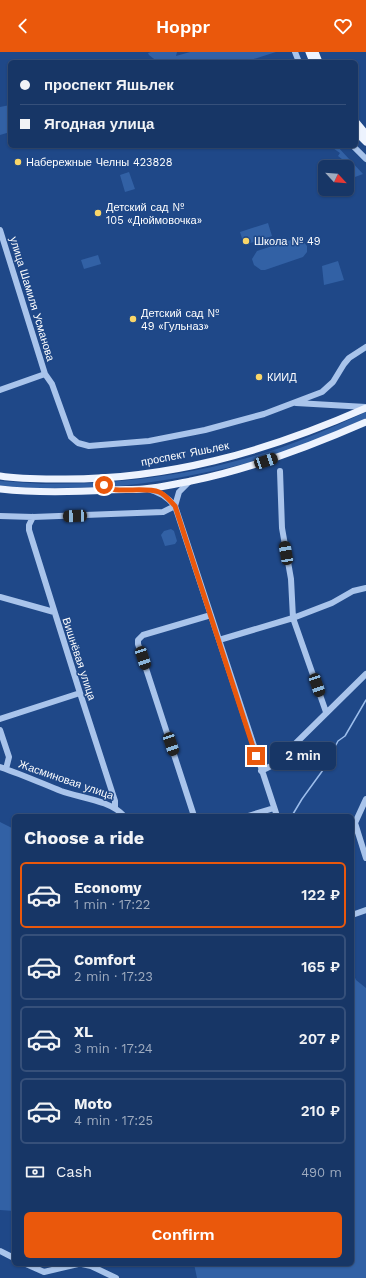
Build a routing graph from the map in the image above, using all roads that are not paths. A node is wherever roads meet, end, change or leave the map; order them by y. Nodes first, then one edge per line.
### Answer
1 (358, 124) edge
2 (358, 134) edge
3 (366, 134) edge
4 (366, 142) edge
5 (355, 148) edge
6 (366, 159) edge
7 (0, 230) edge
8 (366, 347) edge
9 (45, 374) junction
10 (0, 390) edge
11 (294, 403) junction
12 (366, 407) edge
13 (366, 422) edge
14 (280, 471) dead end
15 (0, 476) edge
16 (112, 478) junction
17 (191, 481) junction
18 (0, 489) edge
19 (144, 489) junction
20 (111, 490) junction
21 (175, 506) junction
22 (0, 516) edge
23 (33, 517) junction
24 (366, 588) edge
25 (0, 597) edge
26 (54, 612) junction
27 (211, 615) junction
28 (293, 618) junction
29 (219, 640) junction
30 (366, 674) edge
31 (80, 694) junction
32 (326, 712) junction
33 (0, 719) edge
34 (0, 730) edge
35 (3, 768) edge
36 (261, 771) junction
37 (366, 799) edge
38 (115, 808) junction
39 (274, 808) junction
40 (122, 814) edge
41 (193, 814) edge
42 (254, 814) edge
43 (276, 814) edge
44 (366, 858) edge
45 (366, 910) edge
46 (354, 914) edge
47 (0, 1251) edge
48 (12, 1257) edge
49 (29, 1266) edge
50 (72, 1266) edge
51 (91, 1266) edge
52 (45, 1275) edge
53 (116, 1278) edge

1 - 3 main road
2 - 4 main road
5 - 6 street
7 - 9 street, улица Шамиля Усманова
8 - 11 street
9 - 10 street
9 - 11 street, улица Шамиля Усманова
11 - 12 street
12 - 16 main road, проспект Яшьлек
13 - 17 main road
14 - 28 street
15 - 16 main road, проспект Яшьлек
16 - 20 main road
17 - 19 main road
17 - 21 street
18 - 20 main road
19 - 20 main road
19 - 21 street
21 - 23 street
21 - 27 street
22 - 23 street
23 - 26 street, Вишнёвая улица
24 - 28 street
25 - 26 street
26 - 31 street, Вишнёвая улица
27 - 29 street
27 - 41 street
28 - 29 street
28 - 32 street
29 - 36 street
30 - 32 street
31 - 33 street
31 - 38 street, Вишнёвая улица
32 - 36 street
34 - 35 street
35 - 38 street, Жасминовая улица
36 - 39 street
37 - 44 street
38 - 40 street, Жасминовая улица
39 - 42 street
39 - 43 street
45 - 46 street
47 - 48 street
49 - 52 street
50 - 52 street
51 - 53 street

